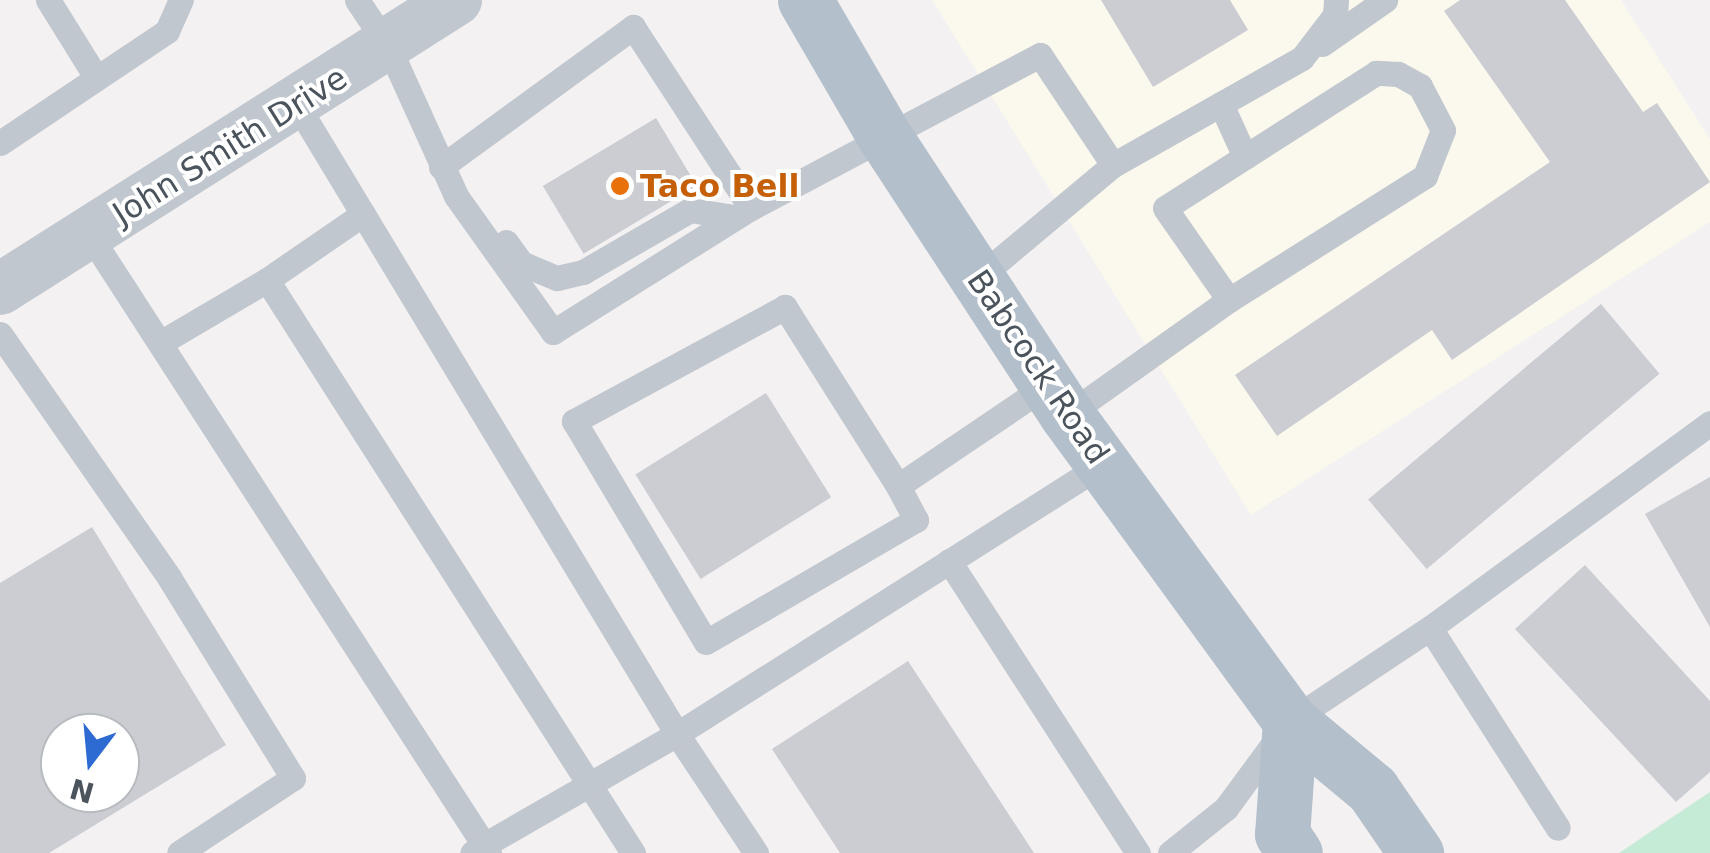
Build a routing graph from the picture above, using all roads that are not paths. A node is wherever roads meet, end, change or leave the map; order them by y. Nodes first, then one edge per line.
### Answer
1 (48, 0) edge
2 (181, 0) edge
3 (357, 0) edge
4 (456, 0) edge
5 (1336, 0) edge
6 (1385, 0) edge
7 (807, 1) edge
8 (389, 48) junction
9 (1302, 58) junction
10 (96, 76) junction
11 (1221, 104) junction
12 (297, 105) junction
13 (883, 134) junction
14 (0, 143) edge
15 (1245, 157) junction
16 (1113, 165) junction
17 (441, 167) junction
18 (456, 196) junction
19 (742, 212) junction
20 (363, 214) junction
21 (89, 234) junction
22 (978, 278) junction
23 (267, 280) junction
24 (0, 289) edge
25 (1229, 300) junction
26 (0, 334) edge
27 (160, 344) junction
28 (1057, 400) junction
29 (1710, 423) edge
30 (1103, 464) junction
31 (898, 486) junction
32 (949, 562) junction
33 (1430, 628) junction
34 (1290, 721) junction
35 (677, 734) junction
36 (589, 785) junction
37 (1558, 828) dead end
38 (482, 850) edge
39 (178, 853) edge
40 (633, 853) edge
41 (756, 853) edge
42 (1138, 853) edge
43 (1170, 853) edge
44 (1295, 853) edge
45 (1416, 853) edge

1 - 10 lane
2 - 10 lane
3 - 8 lane
4 - 8 street, John Smith Drive
5 - 9 lane
6 - 9 lane
7 - 13 main road, Babcock Road
8 - 12 street, John Smith Drive
8 - 17 lane
9 - 11 lane
10 - 14 lane
11 - 15 lane
11 - 16 lane
12 - 20 lane
12 - 21 street, John Smith Drive
13 - 16 lane
13 - 19 lane
13 - 22 main road, Babcock Road
15 - 25 lane
15 - 25 lane
16 - 22 lane
17 - 18 lane
17 - 19 lane
18 - 19 lane
18 - 19 lane
20 - 23 lane
20 - 35 lane
21 - 24 street, John Smith Drive
21 - 27 lane
22 - 28 main road, Babcock Road
23 - 27 lane
23 - 36 lane
25 - 28 lane
26 - 39 lane
27 - 38 lane
28 - 30 main road, Babcock Road
28 - 31 lane
29 - 33 lane
30 - 32 lane
30 - 34 main road, Babcock Road
31 - 31 lane
32 - 35 lane
32 - 42 lane
33 - 34 lane
33 - 37 lane
34 - 43 lane
34 - 44 main road
34 - 45 main road, Babcock Road
35 - 36 lane
35 - 41 lane
36 - 38 lane
36 - 40 lane

